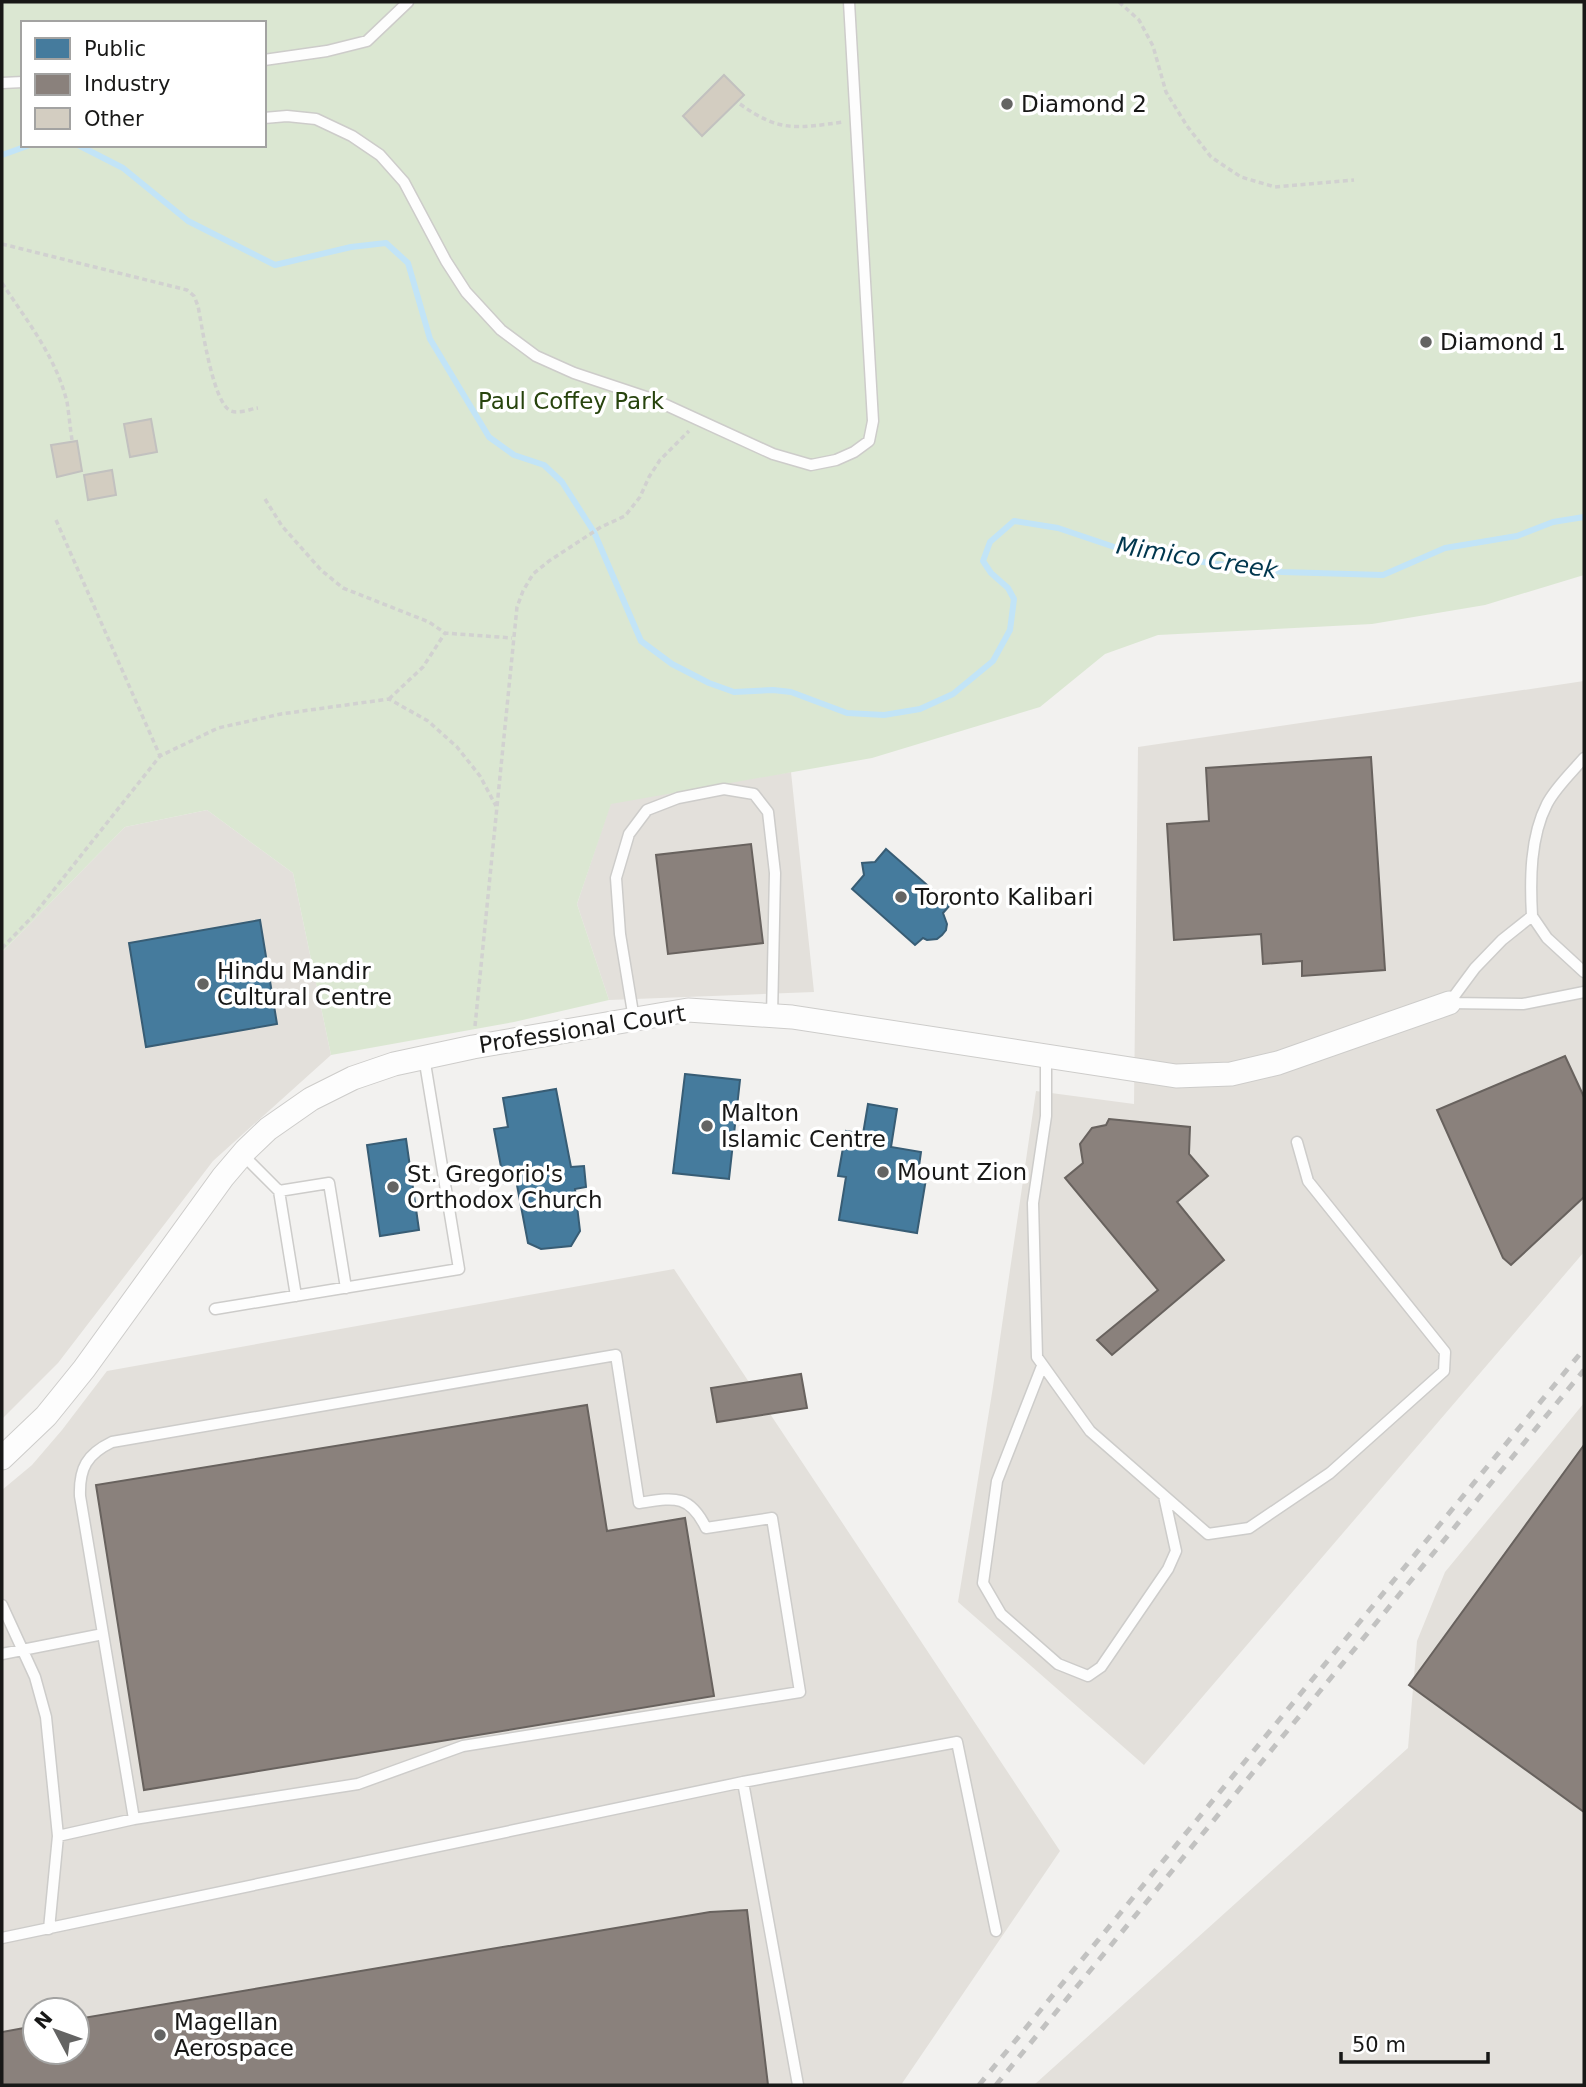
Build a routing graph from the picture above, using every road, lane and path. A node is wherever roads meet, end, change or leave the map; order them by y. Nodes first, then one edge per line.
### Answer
1 (408, 2) edge
2 (849, 2) edge
3 (1119, 2) edge
4 (266, 60) edge
5 (21, 82) edge
6 (2, 83) edge
7 (740, 104) dead end
8 (266, 118) edge
9 (856, 120) junction
10 (1354, 180) dead end
11 (2, 244) edge
12 (2, 283) edge
13 (258, 408) dead end
14 (701, 421) junction
15 (72, 440) dead end
16 (265, 499) dead end
17 (55, 520) dead end
18 (445, 633) junction
19 (513, 638) junction
20 (389, 699) junction
21 (160, 756) junction
22 (1584, 758) edge
23 (497, 807) junction
24 (1532, 916) junction
25 (2, 948) edge
26 (1584, 972) edge
27 (1584, 992) edge
28 (1449, 1003) junction
29 (772, 1016) junction
30 (634, 1019) junction
31 (473, 1046) junction
32 (1046, 1056) junction
33 (425, 1057) junction
34 (1297, 1142) dead end
35 (242, 1154) junction
36 (279, 1191) junction
37 (346, 1288) junction
38 (296, 1296) junction
39 (215, 1310) dead end
40 (1042, 1366) junction
41 (2, 1458) edge
42 (1164, 1495) junction
43 (2, 1605) edge
44 (103, 1634) junction
45 (22, 1648) junction
46 (2, 1654) edge
47 (743, 1782) junction
48 (134, 1819) junction
49 (58, 1836) junction
50 (48, 1929) junction
51 (996, 1931) dead end
52 (2, 1938) edge
53 (799, 2085) edge

1 - 4 lane
2 - 9 lane
3 - 10 path
5 - 6 lane
7 - 9 path
8 - 14 lane
9 - 14 lane
11 - 13 path
12 - 15 path
14 - 19 path
16 - 18 path
17 - 21 path
18 - 19 path
18 - 20 path
19 - 23 path
20 - 21 path
20 - 23 path
21 - 25 path
22 - 24 lane
23 - 31 path
24 - 26 lane
24 - 28 lane
27 - 28 lane
28 - 32 street, Professional Court
29 - 30 street, Professional Court
29 - 30 lane
29 - 32 street, Professional Court
30 - 31 street, Professional Court
31 - 33 street, Professional Court
32 - 40 lane
33 - 35 street, Professional Court
33 - 37 lane
34 - 42 lane
35 - 36 lane
35 - 41 street, Professional Court
36 - 37 lane
36 - 38 lane
37 - 38 lane
38 - 39 lane
40 - 42 lane
40 - 42 lane
43 - 45 lane
44 - 45 lane
44 - 48 lane
44 - 48 lane
45 - 46 lane
45 - 49 lane
47 - 50 lane
47 - 51 lane
47 - 53 lane
48 - 49 lane
49 - 50 lane
50 - 52 lane

